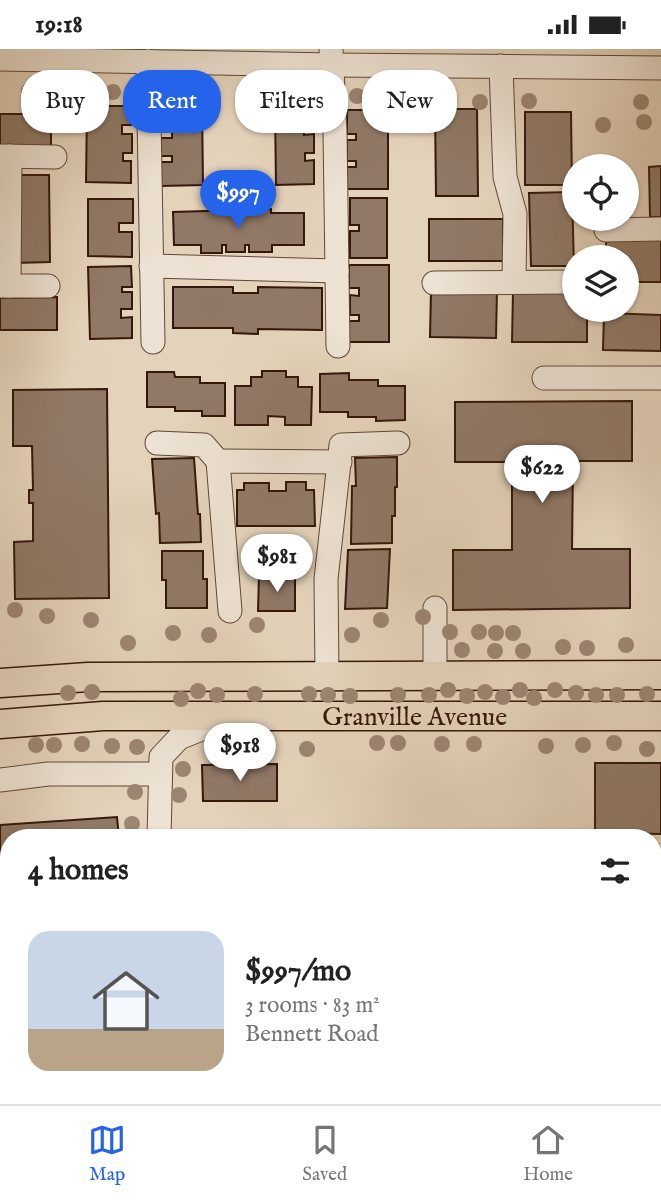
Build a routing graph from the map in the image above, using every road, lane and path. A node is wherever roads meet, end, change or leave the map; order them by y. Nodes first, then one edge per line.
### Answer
1 (153, 57) edge
2 (331, 57) edge
3 (566, 58) edge
4 (0, 59) edge
5 (501, 65) junction
6 (661, 68) edge
7 (5, 156) edge
8 (55, 157) dead end
9 (639, 229) edge
10 (661, 229) edge
11 (151, 267) junction
12 (337, 271) junction
13 (514, 282) junction
14 (562, 282) edge
15 (434, 283) dead end
16 (5, 286) edge
17 (48, 286) dead end
18 (153, 342) dead end
19 (338, 346) dead end
20 (544, 378) dead end
21 (661, 378) edge
22 (157, 443) dead end
23 (398, 443) dead end
24 (218, 461) junction
25 (340, 462) junction
26 (435, 608) dead end
27 (230, 611) dead end
28 (327, 675) junction
29 (435, 675) junction
30 (661, 675) edge
31 (0, 684) edge
32 (236, 716) junction
33 (661, 716) edge
34 (0, 724) edge
35 (159, 774) junction
36 (0, 780) edge
37 (159, 829) edge

1 - 2 street
1 - 4 street
1 - 11 street
2 - 5 street
2 - 12 street
3 - 5 street
3 - 6 street
5 - 13 street
7 - 8 street
7 - 16 street
9 - 10 street
11 - 12 street
11 - 18 street
12 - 19 street
13 - 14 street
13 - 15 street
16 - 17 street
20 - 21 street
22 - 24 street
23 - 25 street
24 - 25 street
24 - 27 street
25 - 28 street
26 - 29 street
28 - 29 main road, Granville Avenue
28 - 31 main road, Granville Avenue
29 - 30 main road, Granville Avenue
32 - 33 main road, Granville Avenue
32 - 34 main road, Granville Avenue
32 - 35 street
35 - 36 street
35 - 37 street

